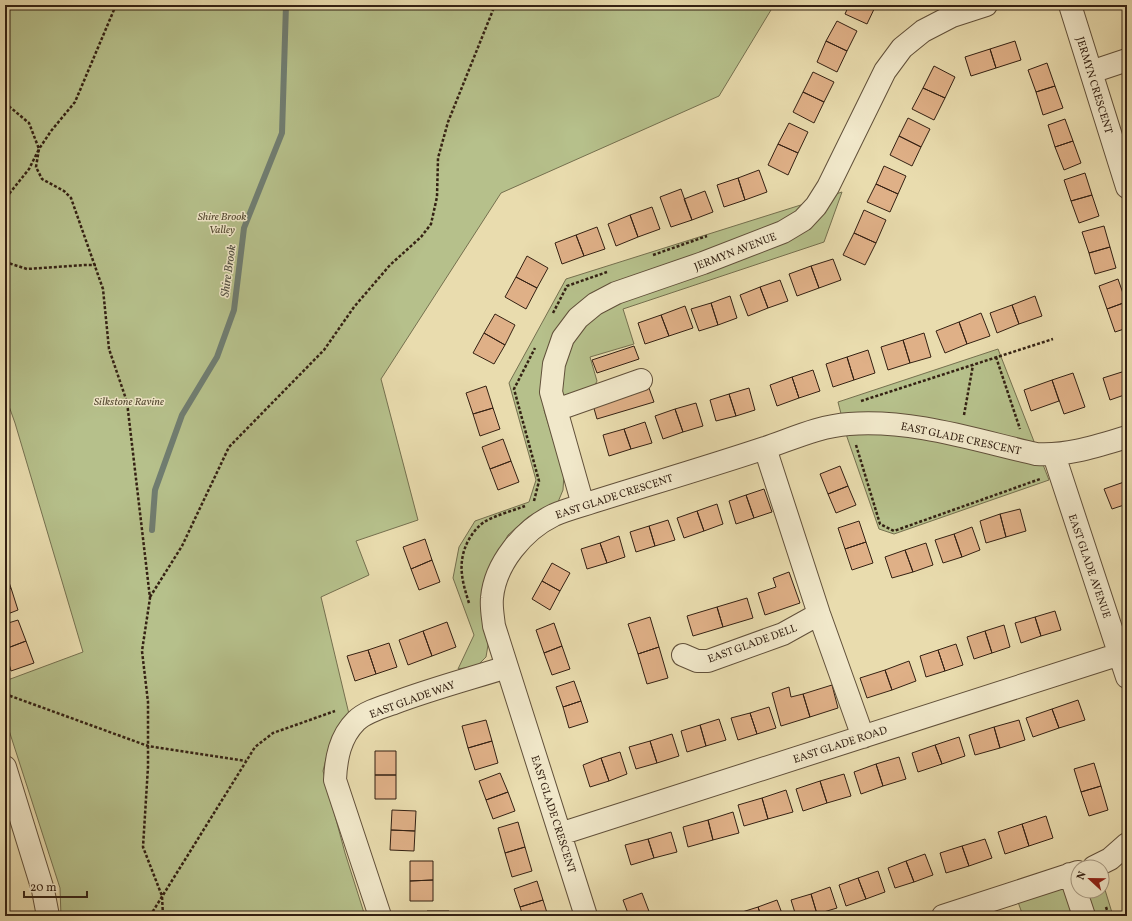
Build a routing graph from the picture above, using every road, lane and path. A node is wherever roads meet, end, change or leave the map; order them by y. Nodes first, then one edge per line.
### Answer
1 (116, 5) edge
2 (495, 5) edge
3 (986, 5) edge
4 (1070, 5) edge
5 (1127, 60) edge
6 (1091, 72) junction
7 (5, 103) edge
8 (39, 149) junction
9 (1127, 187) edge
10 (5, 199) edge
11 (5, 262) edge
12 (96, 265) junction
13 (1053, 339) dead end
14 (996, 357) junction
15 (973, 365) junction
16 (641, 380) dead end
17 (556, 410) junction
18 (852, 413) junction
19 (960, 436) junction
20 (1127, 437) edge
21 (765, 448) junction
22 (1029, 452) junction
23 (1057, 464) junction
24 (583, 505) junction
25 (150, 598) junction
26 (819, 614) junction
27 (1120, 654) junction
28 (683, 655) dead end
29 (507, 667) junction
30 (1127, 677) edge
31 (5, 694) edge
32 (340, 710) dead end
33 (863, 737) junction
34 (148, 746) junction
35 (246, 761) junction
36 (5, 767) edge
37 (560, 834) junction
38 (1127, 844) edge
39 (1110, 859) edge
40 (1070, 874) edge
41 (162, 896) junction
42 (1080, 899) edge
43 (48, 916) edge
44 (150, 916) edge
45 (162, 916) edge
46 (380, 916) edge
47 (586, 916) edge
48 (882, 916) edge
49 (893, 916) edge
50 (943, 916) edge
51 (1084, 916) edge

1 - 8 path
2 - 25 path
3 - 17 street, JERMYN AVENUE
4 - 6 street, JERMYN CRESCENT
5 - 6 street
6 - 9 street, JERMYN CRESCENT
7 - 8 path
8 - 10 path
8 - 12 path
11 - 12 path
12 - 25 path
13 - 14 path
14 - 15 path
14 - 22 path
15 - 18 path
15 - 19 path
16 - 17 street
17 - 24 street, JERMYN AVENUE
18 - 19 street, EAST GLADE CRESCENT
18 - 21 street, EAST GLADE CRESCENT
18 - 23 path
19 - 22 street, EAST GLADE CRESCENT
20 - 23 street, EAST GLADE CRESCENT
21 - 24 street, EAST GLADE CRESCENT
21 - 26 street
22 - 23 street, EAST GLADE CRESCENT
23 - 27 street, EAST GLADE AVENUE
24 - 29 street, EAST GLADE CRESCENT
25 - 34 path
26 - 28 street, EAST GLADE DELL
26 - 33 street
27 - 30 street, EAST GLADE AVENUE
27 - 33 street, EAST GLADE ROAD
29 - 37 street, EAST GLADE CRESCENT
29 - 46 street, EAST GLADE WAY
31 - 34 path
32 - 35 path
33 - 37 street, EAST GLADE ROAD
34 - 35 path
34 - 41 path
35 - 41 path
36 - 43 street
37 - 47 street, EAST GLADE CRESCENT
38 - 39 street
40 - 50 street
41 - 44 path
41 - 45 path
42 - 51 street
48 - 49 path

